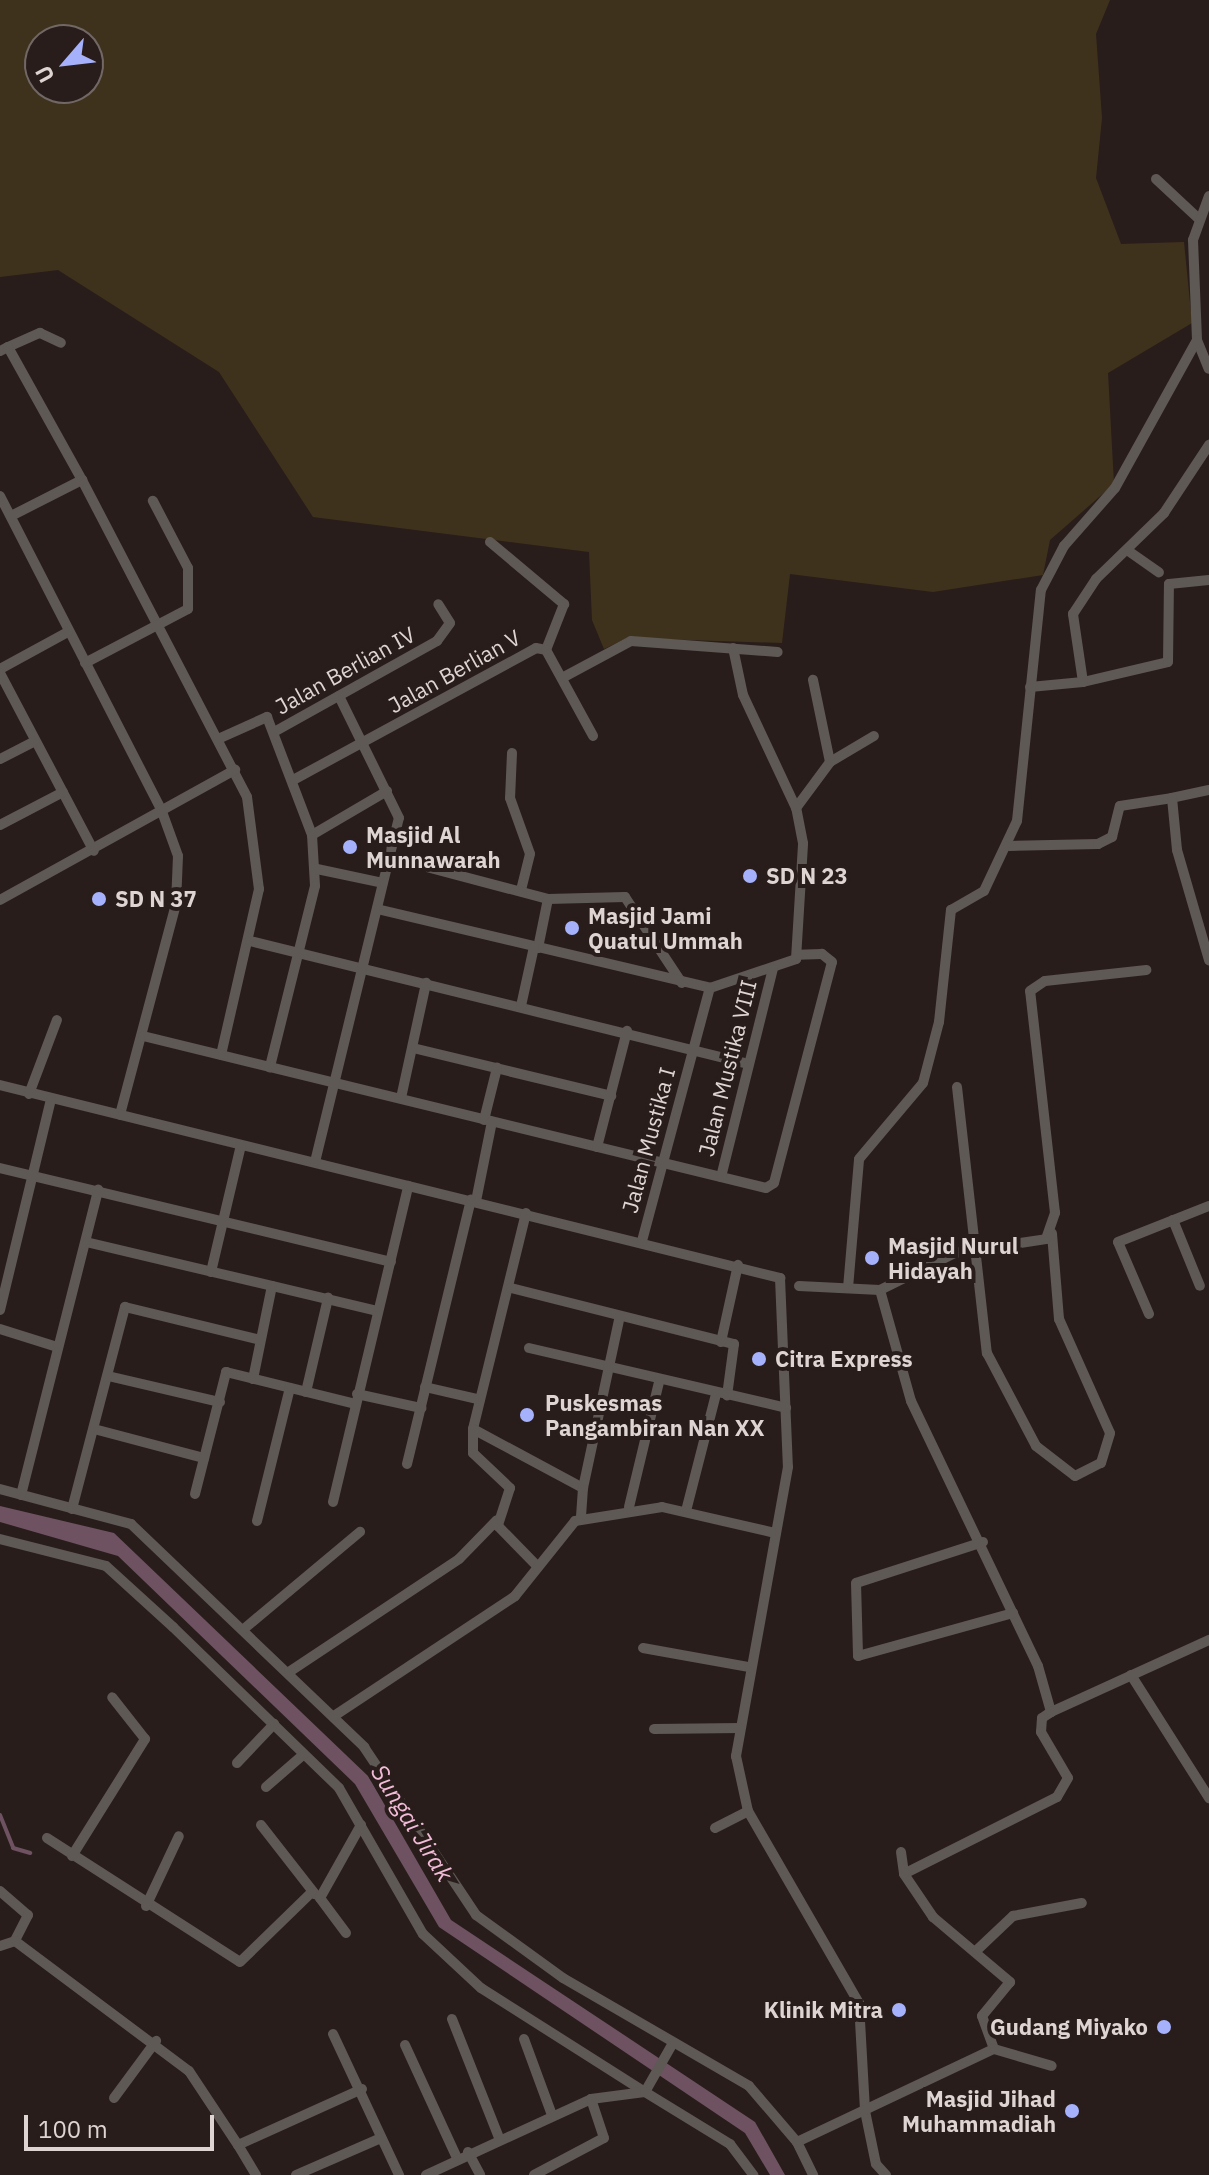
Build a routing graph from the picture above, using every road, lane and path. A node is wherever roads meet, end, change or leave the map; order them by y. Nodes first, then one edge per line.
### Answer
1 (1156, 179) dead end
2 (1209, 196) edge
3 (1198, 218) junction
4 (1197, 340) junction
5 (61, 343) dead end
6 (4, 349) edge
7 (1209, 369) edge
8 (1209, 445) edge
9 (82, 480) junction
10 (0, 496) edge
11 (153, 501) dead end
12 (11, 516) junction
13 (490, 542) dead end
14 (1127, 550) junction
15 (1159, 572) dead end
16 (1209, 580) edge
17 (438, 604) dead end
18 (156, 625) junction
19 (68, 632) junction
20 (733, 648) junction
21 (546, 650) junction
22 (778, 652) dead end
23 (85, 663) junction
24 (0, 671) edge
25 (562, 678) junction
26 (813, 680) dead end
27 (1083, 682) junction
28 (1030, 687) junction
29 (339, 696) junction
30 (274, 732) junction
31 (593, 736) dead end
32 (874, 736) dead end
33 (218, 739) junction
34 (35, 741) junction
35 (364, 744) junction
36 (512, 753) dead end
37 (0, 759) edge
38 (830, 762) junction
39 (235, 770) junction
40 (295, 779) junction
41 (1209, 790) edge
42 (387, 791) junction
43 (63, 792) junction
44 (1172, 798) junction
45 (796, 808) junction
46 (161, 809) junction
47 (0, 825) edge
48 (312, 835) junction
49 (1009, 846) junction
50 (94, 851) junction
51 (389, 857) junction
52 (317, 869) junction
53 (383, 883) junction
54 (521, 891) junction
55 (548, 899) junction
56 (0, 900) edge
57 (377, 909) junction
58 (250, 941) junction
59 (536, 947) junction
60 (300, 954) junction
61 (798, 955) junction
62 (1209, 960) edge
63 (773, 969) junction
64 (363, 970) junction
65 (1146, 970) dead end
66 (426, 983) junction
67 (682, 983) junction
68 (710, 988) junction
69 (521, 1006) junction
70 (57, 1020) dead end
71 (627, 1031) junction
72 (143, 1036) junction
73 (413, 1048) junction
74 (692, 1050) junction
75 (221, 1055) junction
76 (748, 1064) junction
77 (270, 1067) junction
78 (497, 1068) junction
79 (335, 1083) junction
80 (0, 1085) edge
81 (957, 1087) dead end
82 (29, 1094) junction
83 (611, 1096) junction
84 (401, 1098) junction
85 (51, 1099) junction
86 (120, 1115) junction
87 (488, 1121) junction
88 (241, 1145) junction
89 (597, 1147) junction
90 (315, 1162) junction
91 (662, 1163) junction
92 (0, 1168) edge
93 (31, 1175) junction
94 (721, 1177) junction
95 (408, 1186) junction
96 (98, 1190) junction
97 (474, 1200) junction
98 (1209, 1206) edge
99 (526, 1213) junction
100 (1173, 1220) junction
101 (225, 1222) junction
102 (1052, 1233) junction
103 (642, 1241) junction
104 (86, 1242) junction
105 (0, 1250) edge
106 (980, 1250) junction
107 (13, 1253) junction
108 (391, 1262) junction
109 (738, 1265) junction
110 (211, 1272) junction
111 (791, 1285) junction
112 (272, 1286) junction
113 (1200, 1286) dead end
114 (511, 1288) junction
115 (848, 1288) junction
116 (880, 1290) junction
117 (328, 1298) junction
118 (0, 1310) edge
119 (378, 1311) junction
120 (1149, 1314) dead end
121 (620, 1316) junction
122 (0, 1329) edge
123 (260, 1340) junction
124 (721, 1342) junction
125 (57, 1347) junction
126 (529, 1348) dead end
127 (607, 1369) junction
128 (108, 1376) junction
129 (253, 1379) junction
130 (659, 1382) junction
131 (425, 1387) junction
132 (290, 1388) junction
133 (306, 1392) junction
134 (721, 1395) junction
135 (356, 1399) junction
136 (477, 1399) junction
137 (220, 1402) junction
138 (421, 1408) junction
139 (786, 1408) junction
140 (94, 1429) junction
141 (473, 1429) junction
142 (204, 1458) junction
143 (407, 1464) dead end
144 (583, 1488) junction
145 (0, 1489) edge
146 (195, 1494) dead end
147 (21, 1495) junction
148 (333, 1502) dead end
149 (629, 1507) junction
150 (72, 1509) junction
151 (686, 1511) junction
152 (581, 1519) junction
153 (497, 1520) junction
154 (257, 1521) dead end
155 (360, 1532) dead end
156 (771, 1532) junction
157 (0, 1539) edge
158 (983, 1542) junction
159 (538, 1567) junction
160 (1013, 1613) junction
161 (245, 1628) junction
162 (1209, 1640) edge
163 (643, 1648) dead end
164 (749, 1667) junction
165 (289, 1672) junction
166 (1131, 1675) junction
167 (112, 1697) dead end
168 (1051, 1712) junction
169 (334, 1716) junction
170 (274, 1724) junction
171 (740, 1728) junction
172 (654, 1729) dead end
173 (304, 1754) junction
174 (237, 1763) dead end
175 (266, 1787) dead end
176 (1209, 1798) edge
177 (748, 1811) junction
178 (261, 1825) dead end
179 (361, 1825) junction
180 (715, 1828) dead end
181 (179, 1836) dead end
182 (47, 1838) dead end
183 (901, 1852) dead end
184 (72, 1856) junction
185 (904, 1874) junction
186 (0, 1891) edge
187 (316, 1895) junction
188 (1082, 1903) dead end
189 (146, 1906) junction
190 (346, 1933) dead end
191 (15, 1941) junction
192 (0, 1946) edge
193 (977, 1950) junction
194 (452, 2019) dead end
195 (333, 2034) dead end
196 (524, 2039) dead end
197 (156, 2041) junction
198 (405, 2045) dead end
199 (671, 2047) junction
200 (994, 2049) junction
201 (1052, 2066) dead end
202 (648, 2088) junction
203 (362, 2089) junction
204 (114, 2098) dead end
205 (591, 2099) junction
206 (865, 2111) junction
207 (552, 2115) junction
208 (381, 2138) junction
209 (499, 2138) junction
210 (797, 2142) junction
211 (238, 2145) junction
212 (468, 2152) junction
213 (457, 2158) junction
214 (256, 2175) edge
215 (296, 2175) edge
216 (399, 2175) edge
217 (426, 2175) edge
218 (480, 2175) edge
219 (534, 2175) edge
220 (753, 2175) edge
221 (813, 2175) edge
222 (886, 2175) edge

1 - 3 street
2 - 3 street
3 - 4 street
4 - 7 street
4 - 28 street
5 - 6 street
6 - 9 street
8 - 14 street
9 - 12 street
9 - 18 street
10 - 12 street
11 - 18 street
12 - 19 street
13 - 21 street
14 - 15 street
14 - 27 street
16 - 27 street
17 - 29 street, Jalan Berlian IV
18 - 23 street
18 - 33 street
19 - 23 street
19 - 24 street
20 - 22 street
20 - 25 street
20 - 45 street
21 - 25 street, Jalan Berlian V
21 - 35 street, Jalan Berlian V
23 - 46 street
24 - 34 street
25 - 31 street, Jalan Berlian V
26 - 38 street
27 - 28 street
28 - 49 street
29 - 30 street, Jalan Berlian IV
29 - 35 street
30 - 33 street
30 - 40 street
32 - 38 street
33 - 39 street
34 - 37 street
34 - 43 street
35 - 40 street, Jalan Berlian V
35 - 42 street
36 - 54 street
38 - 45 street
39 - 46 street
39 - 58 street
40 - 48 street
41 - 44 street
42 - 48 street
42 - 51 street
43 - 47 street
43 - 50 street
44 - 49 street
44 - 62 street
45 - 61 street
46 - 50 street
46 - 72 street
48 - 52 street
49 - 115 street
50 - 56 street
51 - 53 street
51 - 54 street
52 - 53 street
52 - 60 street
53 - 57 street
54 - 55 street
55 - 59 street
55 - 67 street
57 - 59 street
57 - 64 street
58 - 60 street
58 - 75 street
59 - 67 street
59 - 69 street
60 - 64 street
60 - 77 street
61 - 63 street
61 - 94 street
63 - 68 street
63 - 76 street, Jalan Mustika VIII
64 - 66 street
64 - 79 street
65 - 102 street
66 - 69 street
66 - 73 street
67 - 68 street
68 - 74 street, Jalan Mustika I
69 - 71 street
70 - 82 street
71 - 74 street
71 - 83 street
72 - 75 street
72 - 86 street
73 - 78 street
73 - 84 street
74 - 76 street
74 - 91 street, Jalan Mustika I
75 - 77 street
76 - 94 street, Jalan Mustika VIII
77 - 79 street
78 - 83 street
78 - 87 street
79 - 84 street
79 - 90 street
80 - 82 street
81 - 106 street
82 - 85 street
83 - 89 street
84 - 87 street
85 - 86 street
85 - 93 street
86 - 88 street
87 - 89 street
87 - 97 street
88 - 90 street
88 - 101 street
89 - 91 street
90 - 95 street
91 - 94 street
91 - 103 street, Jalan Mustika I
92 - 93 street
93 - 96 street
93 - 107 street
95 - 97 street
95 - 108 street
96 - 101 street
96 - 104 street
97 - 99 street
97 - 131 street
98 - 100 street
99 - 103 street
99 - 114 street
100 - 113 street
100 - 120 street
101 - 108 street
101 - 110 street
102 - 106 street
102 - 106 street
103 - 109 street
104 - 110 street
104 - 125 street
105 - 107 street
106 - 116 street
107 - 118 street
108 - 119 street
109 - 111 street
109 - 124 street
110 - 112 street
111 - 115 street
111 - 139 street
112 - 117 street
112 - 123 street
114 - 121 street
114 - 136 street
115 - 116 street
116 - 158 street
117 - 119 street
117 - 133 street
119 - 135 street
121 - 124 street
121 - 127 street
122 - 125 street
123 - 128 street
123 - 129 street
124 - 134 street
125 - 147 street
126 - 127 street
127 - 130 street
127 - 144 street
128 - 137 street
128 - 140 street
129 - 132 street
129 - 137 street
130 - 134 street
130 - 149 street
131 - 136 street
131 - 138 street
132 - 133 street
132 - 154 street
133 - 135 street
134 - 139 street
134 - 151 street
135 - 138 street
135 - 148 street
136 - 141 street
137 - 142 street
138 - 143 street
139 - 156 street
140 - 142 street
140 - 150 street
141 - 144 street
141 - 153 street
142 - 146 street
144 - 152 street
145 - 147 street
147 - 150 street
149 - 151 street
149 - 152 street
150 - 161 street
151 - 156 street
152 - 159 street
153 - 159 street
153 - 165 street
155 - 161 street
156 - 164 street
157 - 170 street
158 - 160 street
158 - 160 street
159 - 169 street
160 - 168 street
161 - 165 street
162 - 166 street
163 - 164 street
164 - 171 street
165 - 169 street
166 - 168 street
166 - 176 street
167 - 184 street
168 - 185 street
169 - 199 street
170 - 173 street
170 - 174 street
171 - 172 street
171 - 177 street
173 - 175 street
173 - 179 street
177 - 180 street
177 - 206 street
178 - 187 street
179 - 187 street
179 - 202 street
181 - 189 street
182 - 184 street
183 - 185 street
184 - 189 street
185 - 193 street
186 - 191 street
187 - 189 street
187 - 190 street
188 - 193 street
191 - 192 street
191 - 197 street
193 - 200 street
194 - 209 street
195 - 203 street
196 - 207 street
197 - 204 street
197 - 211 street
198 - 213 street
199 - 202 street
199 - 210 street
200 - 201 street
200 - 206 street
202 - 205 street
202 - 220 street
203 - 208 street
203 - 211 street
205 - 207 street
205 - 219 street
206 - 210 street
206 - 222 street
207 - 209 street
208 - 215 street
208 - 216 street
209 - 212 street
210 - 221 street
211 - 214 street
212 - 213 street
212 - 218 street
213 - 217 street

